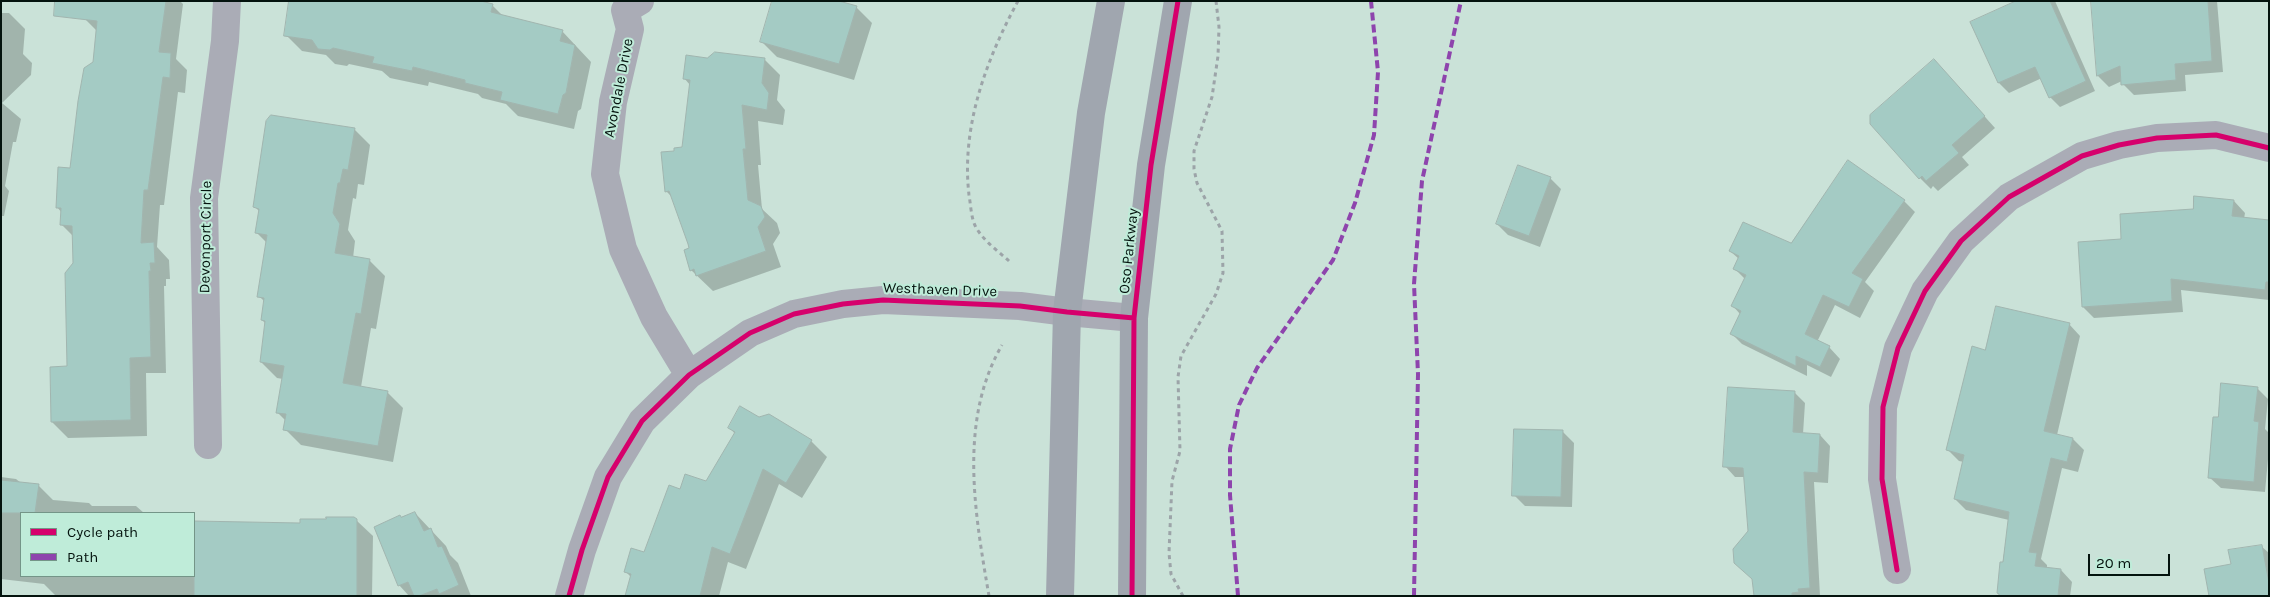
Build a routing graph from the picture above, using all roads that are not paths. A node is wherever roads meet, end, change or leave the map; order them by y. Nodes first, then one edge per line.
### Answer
1 (227, 1) edge
2 (1111, 1) edge
3 (1178, 1) edge
4 (628, 4) edge
5 (2269, 148) edge
6 (1066, 312) junction
7 (1134, 318) junction
8 (689, 375) junction
9 (208, 445) dead end
10 (1897, 570) dead end
11 (570, 596) edge
12 (1060, 596) edge
13 (1132, 596) edge

1 - 9 street, Devonport Circle
2 - 6 main road
3 - 7 main road, Oso Parkway
4 - 8 street, Avondale Drive
5 - 10 street
6 - 7 street, Westhaven Drive
6 - 8 street, Westhaven Drive
6 - 12 main road
7 - 13 main road, Oso Parkway
8 - 11 street, Westhaven Drive

